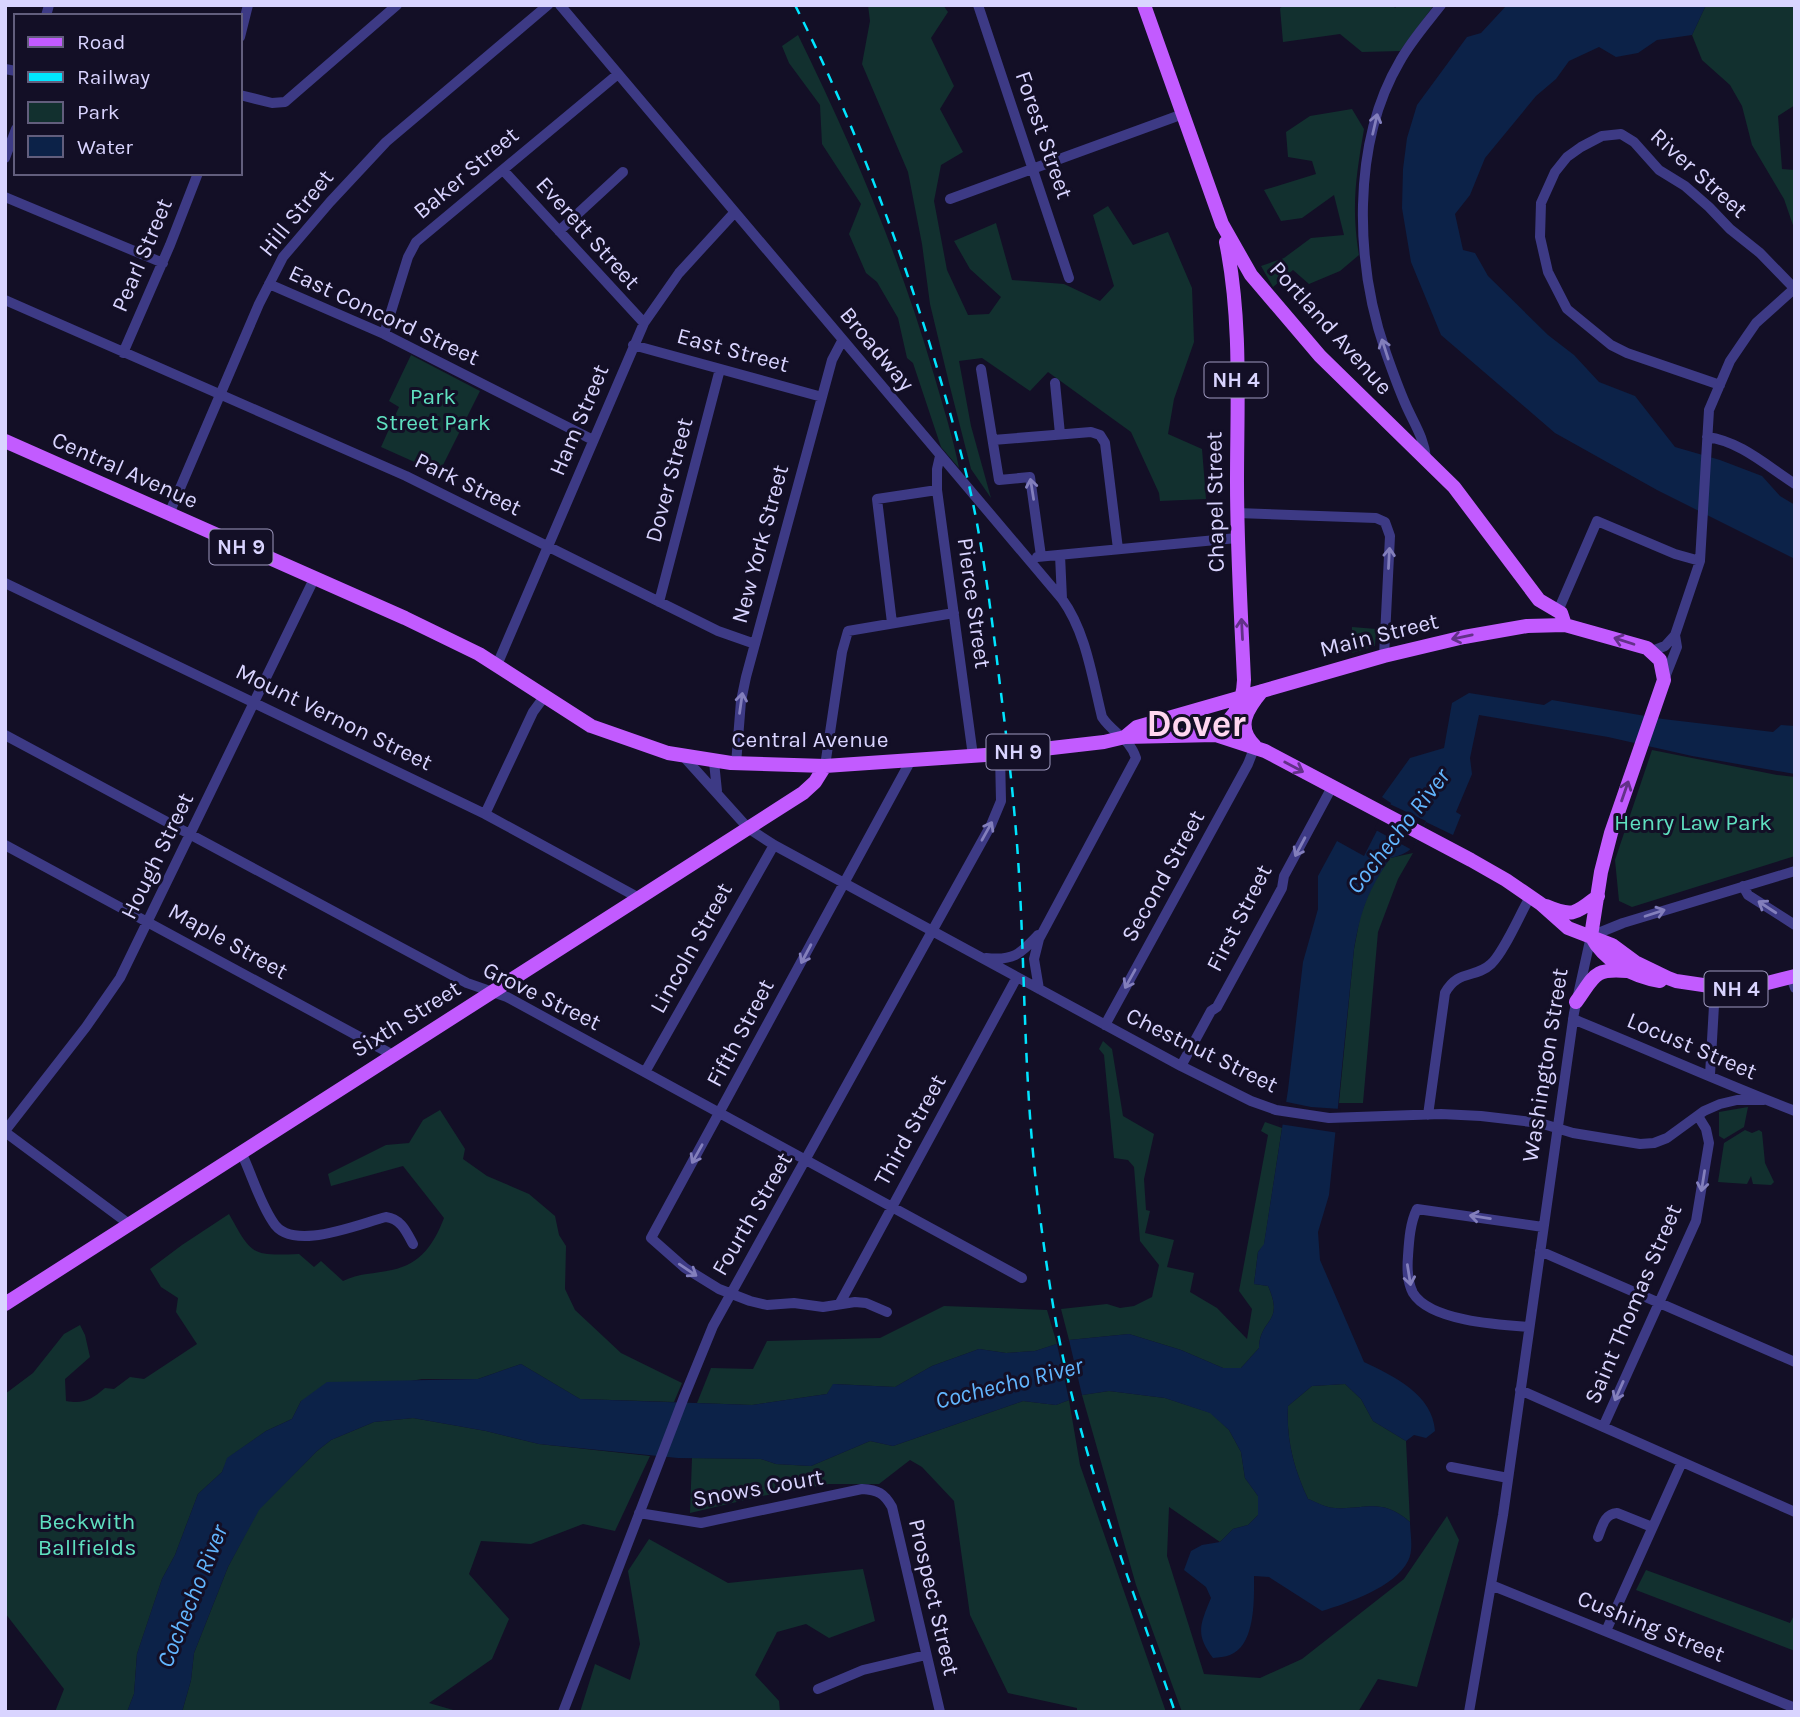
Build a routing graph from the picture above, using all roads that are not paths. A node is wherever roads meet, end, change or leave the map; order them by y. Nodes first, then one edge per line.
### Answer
1 (248, 5) edge
2 (397, 5) edge
3 (548, 5) edge
4 (560, 5) edge
5 (978, 5) edge
6 (1144, 5) edge
7 (1441, 5) edge
8 (242, 29) edge
9 (618, 74) junction
10 (242, 96) edge
11 (1182, 114) junction
12 (14, 134) edge
13 (5, 158) edge
14 (503, 170) junction
15 (1034, 170) junction
16 (624, 172) dead end
17 (197, 175) edge
18 (5, 197) edge
19 (950, 199) dead end
20 (734, 213) junction
21 (1222, 224) junction
22 (558, 230) junction
23 (163, 263) junction
24 (1069, 278) dead end
25 (269, 284) junction
26 (1794, 288) edge
27 (1261, 289) junction
28 (1234, 298) junction
29 (5, 300) edge
30 (644, 323) junction
31 (384, 334) junction
32 (842, 341) junction
33 (634, 345) junction
34 (123, 353) junction
35 (720, 369) junction
36 (981, 369) dead end
37 (1055, 383) dead end
38 (1720, 385) junction
39 (220, 396) junction
40 (822, 397) junction
41 (1060, 434) junction
42 (1707, 437) junction
43 (593, 440) junction
44 (993, 440) junction
45 (5, 441) edge
46 (940, 456) junction
47 (1426, 457) junction
48 (1795, 484) edge
49 (937, 490) junction
50 (1237, 513) junction
51 (169, 514) junction
52 (1237, 538) junction
53 (548, 547) junction
54 (1118, 549) junction
55 (1060, 555) junction
56 (1041, 556) junction
57 (1027, 558) junction
58 (1700, 561) junction
59 (314, 579) junction
60 (5, 583) edge
61 (1062, 599) junction
62 (1539, 600) junction
63 (659, 601) junction
64 (1558, 611) junction
65 (954, 613) junction
66 (892, 623) junction
67 (1565, 625) junction
68 (1529, 626) junction
69 (1675, 635) junction
70 (755, 644) junction
71 (1652, 651) junction
72 (1384, 656) junction
73 (497, 666) junction
74 (1664, 680) junction
75 (1262, 691) junction
76 (544, 697) junction
77 (1242, 697) junction
78 (254, 702) junction
79 (1209, 706) junction
80 (1214, 732) junction
81 (5, 735) edge
82 (1125, 737) junction
83 (1255, 747) junction
84 (1000, 754) junction
85 (973, 756) junction
86 (684, 757) junction
87 (911, 760) junction
88 (714, 762) junction
89 (736, 764) junction
90 (825, 766) junction
91 (1332, 787) junction
92 (717, 792) junction
93 (485, 814) junction
94 (748, 828) junction
95 (191, 834) junction
96 (5, 845) edge
97 (774, 845) junction
98 (1795, 871) edge
99 (1743, 886) junction
100 (841, 889) junction
101 (1598, 896) junction
102 (639, 898) junction
103 (1535, 901) junction
104 (149, 921) junction
105 (1795, 925) edge
106 (932, 931) junction
107 (1043, 931) junction
108 (1591, 936) junction
109 (980, 957) junction
110 (1629, 971) junction
111 (1017, 977) junction
112 (1794, 980) edge
113 (1676, 981) junction
114 (1715, 988) junction
115 (1039, 989) junction
116 (492, 992) junction
117 (1576, 1002) junction
118 (1573, 1019) junction
119 (1105, 1025) junction
120 (393, 1055) junction
121 (1181, 1066) junction
122 (645, 1072) junction
123 (1710, 1074) junction
124 (1764, 1100) junction
125 (1795, 1111) edge
126 (720, 1113) junction
127 (1428, 1115) junction
128 (1698, 1116) junction
129 (1556, 1128) junction
130 (5, 1131) edge
131 (241, 1152) junction
132 (807, 1160) junction
133 (892, 1206) junction
134 (129, 1224) junction
135 (1543, 1227) junction
136 (413, 1244) dead end
137 (1539, 1251) junction
138 (1022, 1278) dead end
139 (730, 1294) junction
140 (1660, 1302) junction
141 (5, 1304) edge
142 (840, 1304) junction
143 (887, 1312) dead end
144 (1529, 1327) junction
145 (1795, 1362) edge
146 (1520, 1390) junction
147 (1603, 1427) junction
148 (1682, 1462) junction
149 (1451, 1467) dead end
150 (1508, 1478) junction
151 (884, 1494) joint
152 (1795, 1512) edge
153 (639, 1513) junction
154 (1652, 1527) junction
155 (1598, 1537) dead end
156 (1491, 1584) junction
157 (1606, 1630) junction
158 (926, 1655) junction
159 (818, 1689) dead end
160 (1795, 1708) edge
161 (563, 1712) edge
162 (940, 1712) edge
163 (1469, 1712) edge

1 - 8 street
2 - 10 street
3 - 25 street, Hill Street
4 - 9 street, Broadway
5 - 15 street, Forest Street
6 - 11 main road, Portland Avenue / NH 4
47 -> 7 street
9 - 14 street, Baker Street
9 - 20 street, Broadway
11 - 15 street
11 - 21 main road, Portland Avenue / NH 4
12 - 13 street
14 - 22 street, Everett Street
14 - 31 street, Baker Street
15 - 19 street
15 - 24 street, Forest Street
16 - 22 street
17 - 23 street, Pearl Street
18 - 23 street
20 - 30 street, Ham Street
20 - 32 street, Broadway
21 - 27 main road, Portland Avenue
21 - 28 main road, Chapel Street / NH 4
22 - 30 street, Everett Street
23 - 34 street, Pearl Street
25 - 31 street, East Concord Street
25 - 39 street, Hill Street
26 - 38 street, Washington Street
26 - 38 street, River Street
27 - 28 main road
27 - 47 main road, Portland Avenue
28 - 50 main road, Chapel Street / NH 4
29 - 34 street, Park Street
30 - 33 street, Ham Street
31 - 43 street, East Concord Street
32 - 40 street, New York Street
32 - 46 street, Broadway
33 - 35 street, East Street
33 - 43 street, Ham Street
34 - 39 street, Park Street
35 - 40 street, East Street
35 - 63 street, Dover Street
36 - 44 street
37 - 41 street
38 - 42 street, Washington Street
39 - 51 street, Hill Street
39 - 53 street, Park Street
40 - 70 street, New York Street
41 - 44 street
41 - 54 street
42 - 48 street
42 - 58 street, Washington Street
43 - 53 street, Ham Street
56 -> 44 street
45 - 51 main road, Central Avenue / NH 9
46 - 49 street, Pierce Street
46 - 57 street, Broadway
47 - 62 main road, Portland Avenue
49 - 65 street, Pierce Street
49 - 66 street
50 - 52 main road, Chapel Street / NH 4
72 -> 50 street
51 - 59 main road, Central Avenue / NH 9
52 - 54 street
77 -> 52 main road, Chapel Street
53 - 63 street, Park Street
53 - 73 street, Ham Street
54 - 55 street
55 - 56 street
55 - 61 street
56 - 57 street
57 - 61 street, Broadway
58 - 64 street
58 - 69 street, Washington Street
59 - 73 main road, Central Avenue / NH 9
59 - 78 street, Hough Street
60 - 78 street, Mount Vernon Street
61 - 82 street, Broadway
62 - 64 main road, Portland Avenue
62 - 68 main road
63 - 70 street, Park Street
64 - 67 main road
65 - 66 street
65 - 85 street, Pierce Street
66 - 90 street
67 - 68 main road, Main Street
71 -> 67 main road, Main Street
68 -> 72 main road, Main Street
69 - 71 street
69 - 74 street, Washington Street
89 -> 70 street, New York Street
71 - 74 main road
72 - 75 main road, Main Street
73 - 76 main road, Central Avenue / NH 9
101 -> 74 main road, Washington Street
75 - 77 main road, Main Street
75 - 83 main road
76 - 86 main road, Central Avenue / NH 9
76 - 93 street
77 - 79 main road, Main Street / NH 9
77 - 80 main road
78 - 93 street, Mount Vernon Street
78 - 95 street, Hough Street
79 - 80 main road
79 - 82 main road, Main Street / NH 9
80 - 82 main road, Central Avenue / NH 4
80 - 83 main road, Central Avenue / NH 4
81 - 95 street, Grove Street
82 - 84 main road, Central Avenue / NH 9
82 - 107 street
83 -> 91 main road, Central Avenue / NH 4
83 -> 119 street, Second Street
84 - 85 main road, Central Avenue / NH 9
106 -> 84 street, Fourth Street
85 - 87 main road, Central Avenue / NH 9
86 - 88 main road, Central Avenue / NH 9
86 - 92 street, Chestnut Street
87 - 90 main road, Central Avenue / NH 9
87 - 100 street, Fifth Street
88 - 89 main road, Central Avenue / NH 9
88 - 92 street
89 - 90 main road, Central Avenue / NH 9
90 - 94 main road, Sixth Street
91 - 103 main road, Central Avenue / NH 4
91 -> 121 street, First Street
92 - 94 street, Chestnut Street
93 - 102 street, Mount Vernon Street
94 - 97 street, Chestnut Street
94 - 102 main road, Sixth Street
95 - 104 street, Hough Street
95 - 116 street, Grove Street
96 - 104 street, Maple Street
97 - 100 street, Chestnut Street
97 - 122 street, Lincoln Street
98 - 99 street
105 -> 99 street
108 -> 99 street
100 - 106 street, Chestnut Street
100 -> 126 street, Fifth Street
101 - 103 main road
101 - 108 main road, Washington Street
102 - 116 main road, Sixth Street
103 - 108 main road, Central Avenue / NH 4
103 - 127 street
104 - 120 street, Maple Street
104 - 130 street, Hough Street
106 - 109 street, Chestnut Street
106 - 132 street, Fourth Street
107 - 109 street
107 - 115 street
108 - 110 main road, Central Avenue / NH 4
108 - 113 main road, Central Avenue / NH 4
108 - 117 street, Washington Street
109 - 111 street, Chestnut Street
110 - 113 main road, Central Avenue / NH 4
110 - 117 main road
111 - 115 street, Chestnut Street
111 - 133 street, Third Street
112 - 114 main road, Central Avenue / NH 4
113 - 114 main road, Central Avenue / NH 4
114 - 123 street
115 - 119 street, Chestnut Street
116 - 120 main road, Sixth Street
116 - 122 street, Grove Street
117 - 118 street, Washington Street
118 - 123 street, Locust Street
118 - 129 street, Washington Street
119 - 121 street, Chestnut Street
120 - 131 main road, Sixth Street
121 - 127 street, Chestnut Street
122 - 126 street, Grove Street
123 - 124 street, Locust Street
124 - 125 street, Locust Street
124 - 128 street, Chestnut Street
126 - 132 street, Grove Street
126 -> 139 street, Fifth Street
127 - 129 street, Chestnut Street
128 - 129 street, Chestnut Street
128 -> 140 street, Saint Thomas Street
129 - 135 street, Washington Street
130 - 134 street
131 - 134 main road, Sixth Street
131 - 136 street
132 - 133 street, Grove Street
132 - 139 street, Fourth Street
133 - 138 street, Grove Street
133 - 142 street, Third Street
134 - 141 main road, Sixth Street
135 - 137 street, Washington Street
135 -> 144 street
137 - 140 street
137 - 144 street, Washington Street
139 - 142 street
139 - 153 street, Fourth Street
140 - 145 street
140 -> 147 street, Saint Thomas Street
142 - 143 street
144 - 146 street, Washington Street
146 - 147 street
146 - 150 street, Washington Street
147 - 148 street
148 - 152 street
148 - 154 street
149 - 150 street
150 - 156 street, Washington Street
151 - 153 street, Snows Court
151 - 158 street, Prospect Street
153 - 161 street, Fourth Street
154 - 155 street
154 - 157 street
156 - 157 street, Cushing Street
156 - 163 street, Washington Street
157 - 160 street, Cushing Street
158 - 159 street
158 - 162 street, Prospect Street

